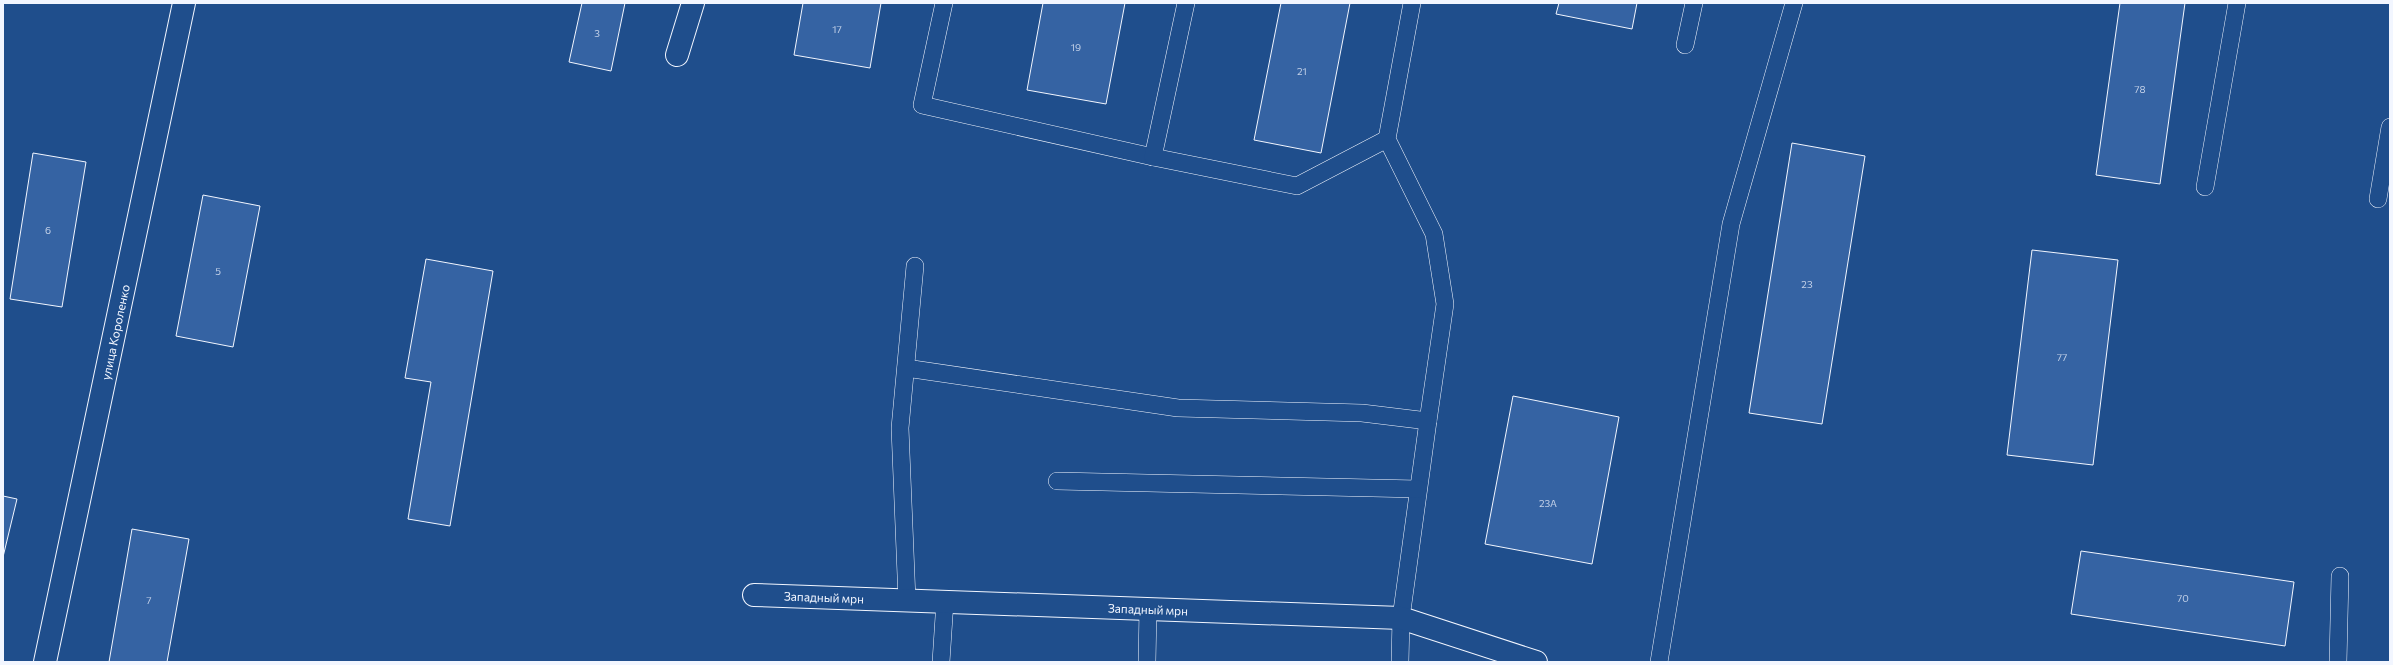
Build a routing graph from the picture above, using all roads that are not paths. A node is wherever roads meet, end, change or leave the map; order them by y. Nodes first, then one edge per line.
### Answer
1 (184, 3) edge
2 (693, 3) edge
3 (944, 3) edge
4 (1186, 3) edge
5 (1412, 3) edge
6 (1694, 3) edge
7 (1794, 3) edge
8 (2237, 3) edge
9 (1685, 45) dead end
10 (677, 55) dead end
11 (2390, 127) edge
12 (1387, 139) junction
13 (1153, 156) junction
14 (2205, 187) dead end
15 (2378, 199) dead end
16 (915, 266) dead end
17 (906, 368) junction
18 (1428, 421) junction
19 (1057, 481) dead end
20 (1418, 489) junction
21 (2340, 576) dead end
22 (754, 595) dead end
23 (907, 600) junction
24 (945, 602) junction
25 (1148, 608) junction
26 (1401, 618) junction
27 (45, 662) edge
28 (941, 662) edge
29 (1148, 662) edge
30 (1400, 662) edge
31 (1536, 662) edge
32 (1659, 662) edge
33 (2338, 662) edge

1 - 27 street, улица Короленко
2 - 10 street
3 - 13 lane
4 - 13 lane
5 - 12 lane
6 - 9 lane
7 - 32 lane
8 - 14 lane
11 - 15 lane
12 - 13 lane
12 - 18 lane
16 - 17 lane
17 - 18 lane
17 - 23 lane
18 - 20 lane
19 - 20 lane
20 - 26 lane
21 - 33 lane
22 - 23 street, Западный мрн
23 - 24 street, Западный мрн
24 - 25 street, Западный мрн
24 - 28 lane
25 - 26 street, Западный мрн
25 - 29 lane
26 - 30 lane
26 - 31 street, Западный мрн

